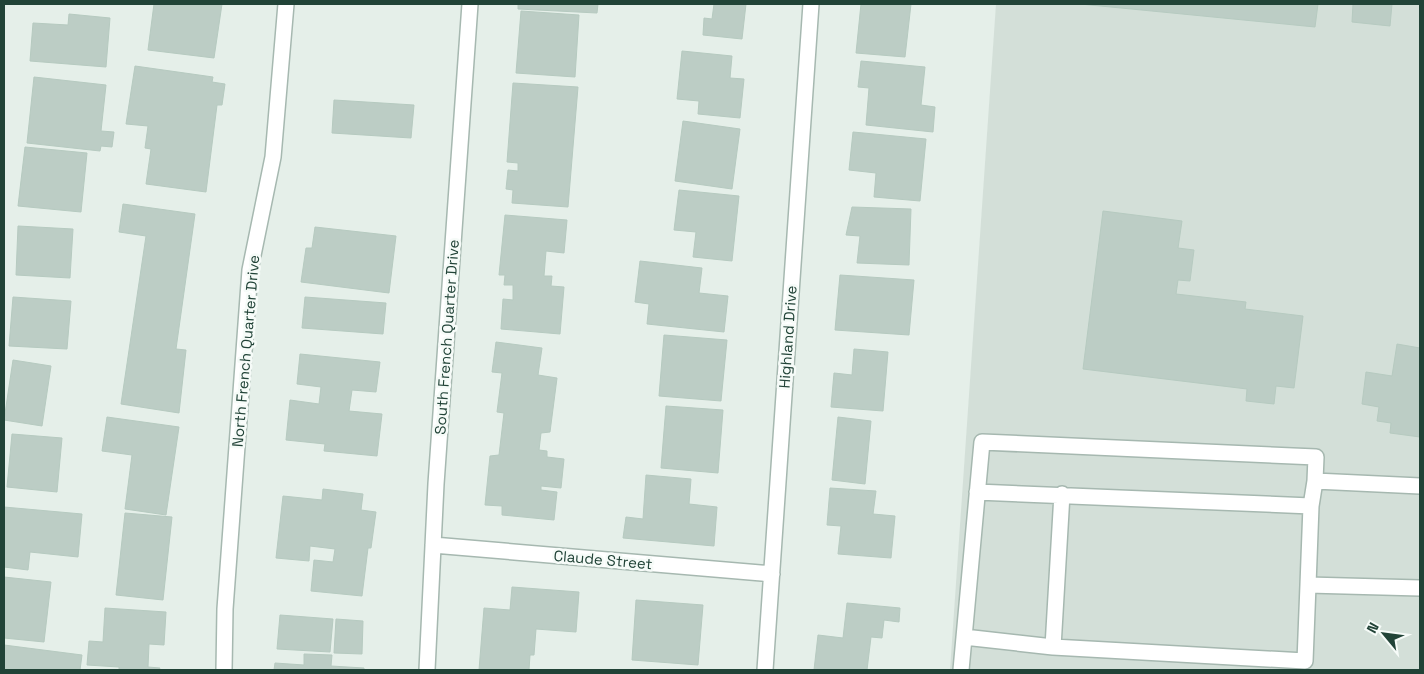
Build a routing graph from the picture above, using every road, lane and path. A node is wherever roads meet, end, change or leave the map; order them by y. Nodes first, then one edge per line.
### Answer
1 (286, 4) edge
2 (470, 4) edge
3 (811, 4) edge
4 (1315, 481) junction
5 (1420, 486) edge
6 (977, 492) junction
7 (1062, 494) junction
8 (1312, 506) junction
9 (433, 544) junction
10 (772, 574) junction
11 (1308, 585) junction
12 (1420, 588) edge
13 (964, 637) junction
14 (1053, 647) junction
15 (224, 670) edge
16 (426, 670) edge
17 (765, 670) edge
18 (960, 670) edge

1 - 15 street, North French Quarter Drive
2 - 9 street, South French Quarter Drive
3 - 10 street, Highland Drive
4 - 5 street
4 - 6 street
4 - 8 street
6 - 7 street
6 - 13 street
7 - 8 street
7 - 14 street
8 - 11 street
9 - 10 street, Claude Street
9 - 16 street, South French Quarter Drive
10 - 17 street, Highland Drive
11 - 12 street
11 - 14 street
13 - 14 street
13 - 18 street

